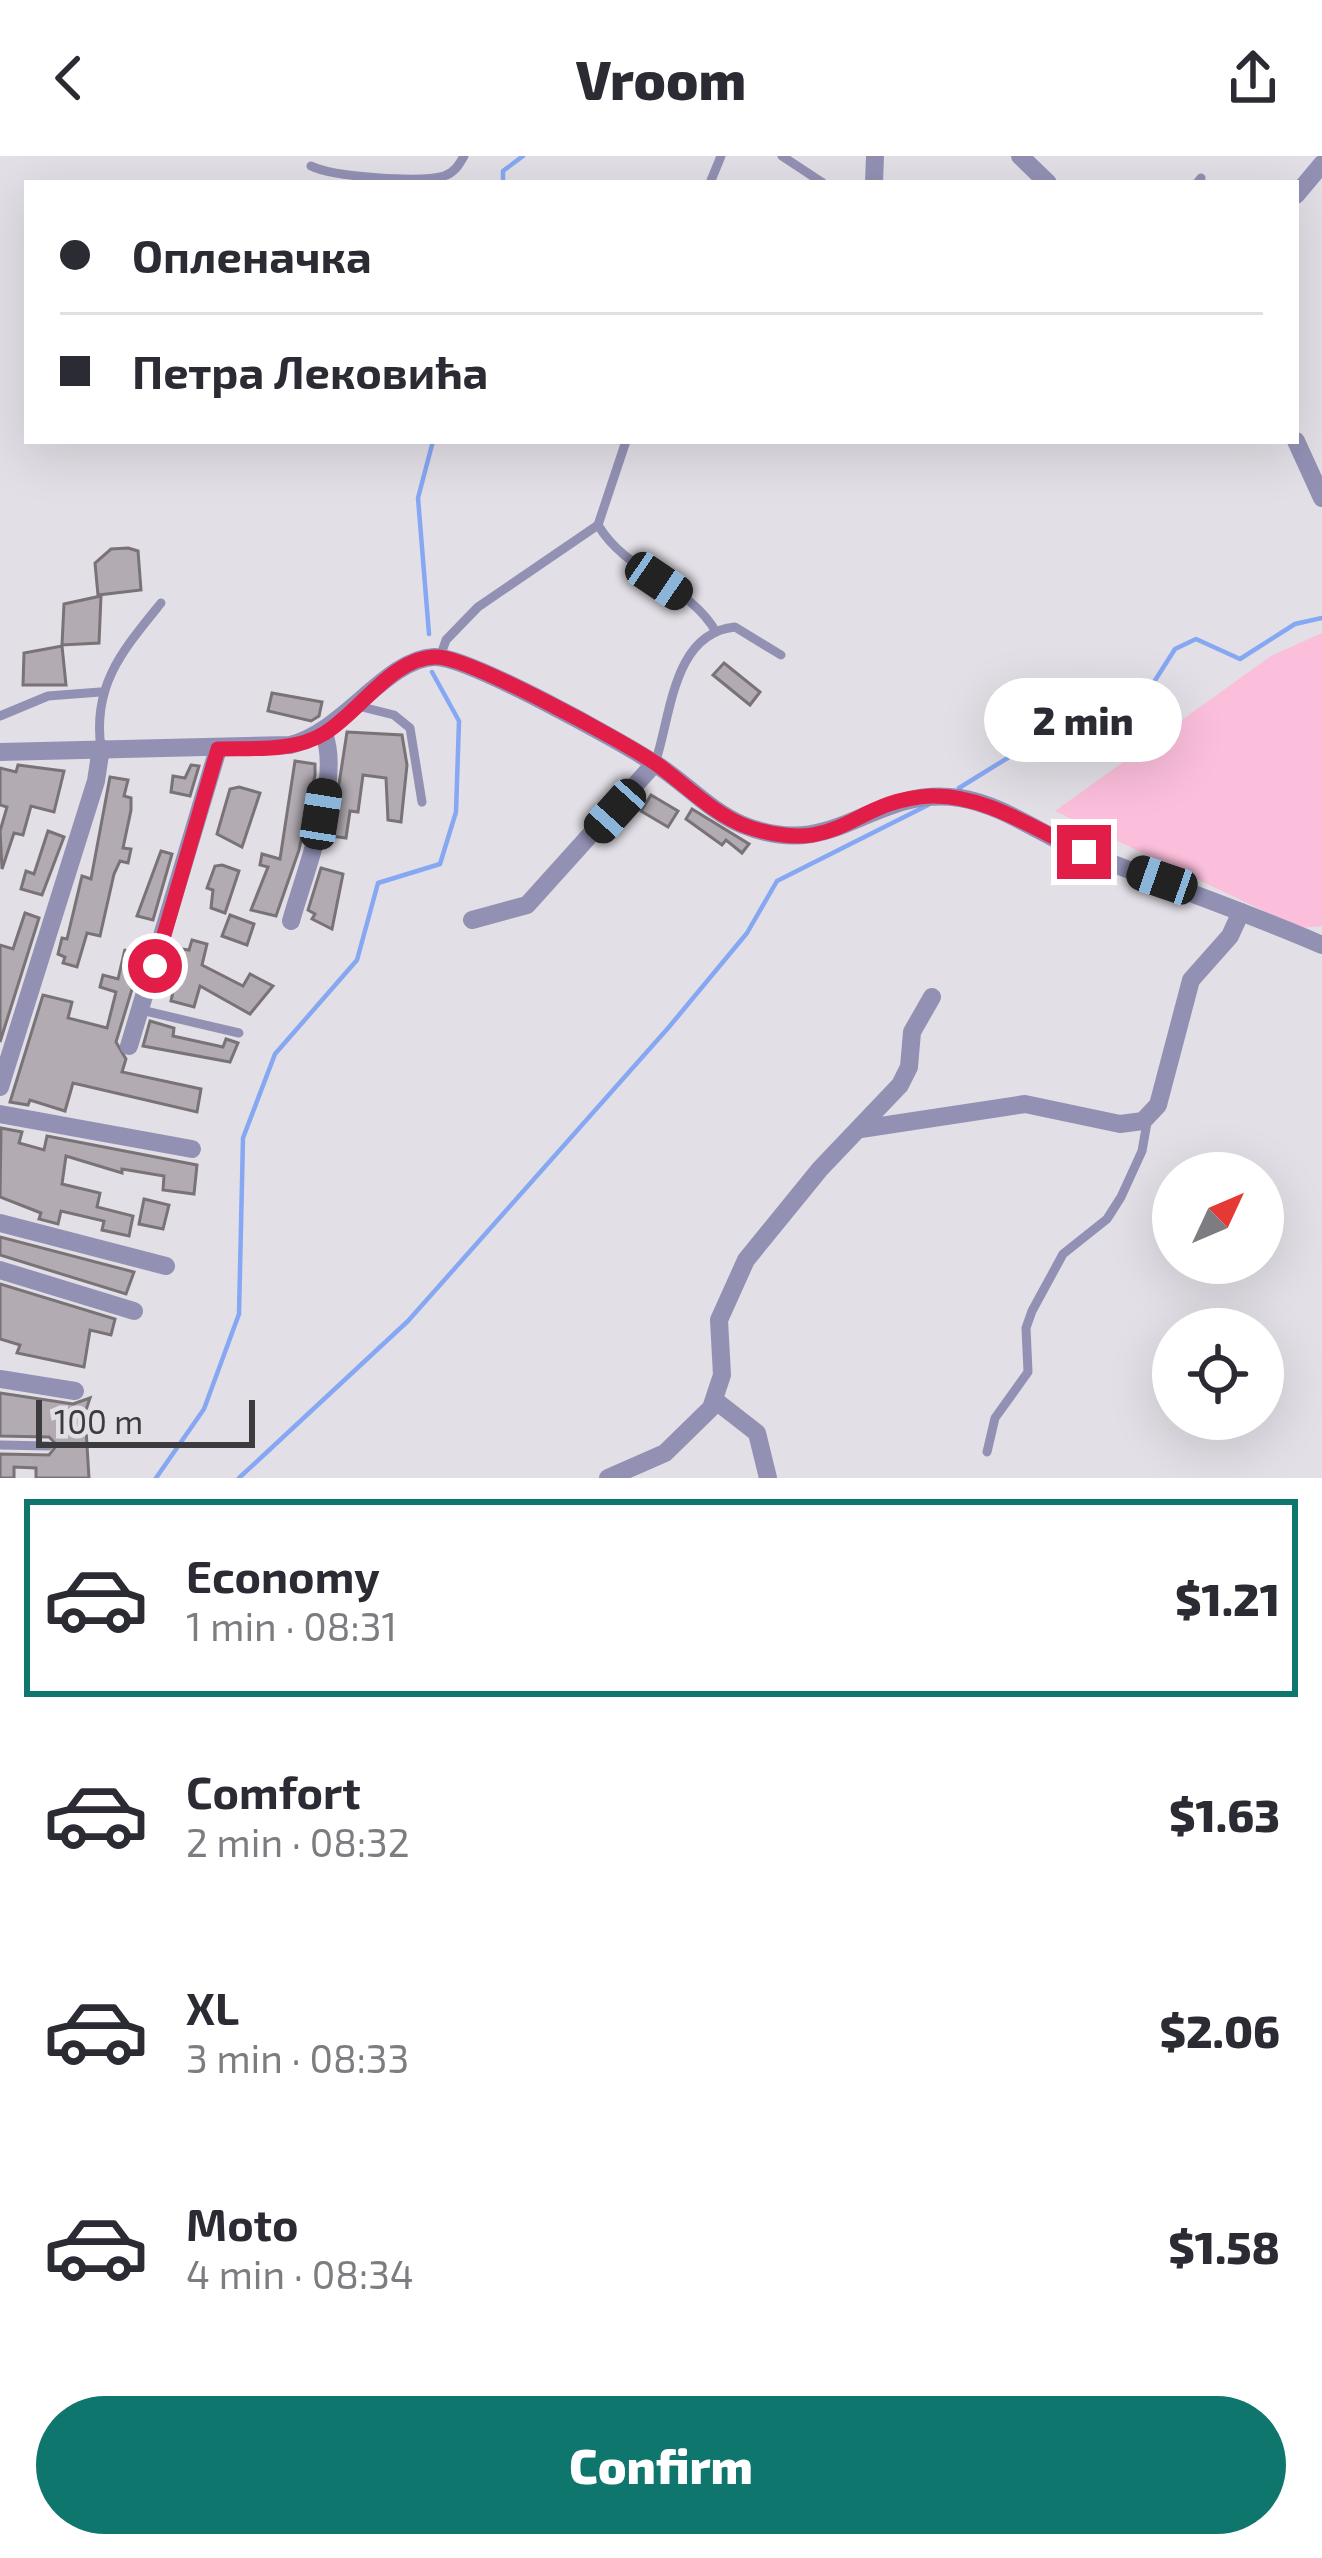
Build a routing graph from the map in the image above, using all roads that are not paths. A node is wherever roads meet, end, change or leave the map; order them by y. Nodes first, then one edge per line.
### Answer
1 (464, 156) edge
2 (782, 156) edge
3 (1322, 164) edge
4 (311, 166) dead end
5 (818, 180) edge
6 (1299, 191) edge
7 (625, 444) edge
8 (1297, 444) edge
9 (1322, 498) edge
10 (598, 525) junction
11 (161, 603) dead end
12 (716, 632) junction
13 (782, 656) dead end
14 (440, 657) junction
15 (100, 692) junction
16 (358, 706) junction
17 (0, 716) edge
18 (324, 734) junction
19 (100, 748) junction
20 (218, 749) junction
21 (0, 752) edge
22 (655, 763) junction
23 (422, 802) dead end
24 (1241, 912) junction
25 (472, 920) dead end
26 (291, 921) dead end
27 (1316, 937) edge
28 (932, 997) dead end
29 (141, 1010) junction
30 (238, 1033) dead end
31 (129, 1046) dead end
32 (0, 1087) edge
33 (0, 1114) edge
34 (1148, 1117) junction
35 (861, 1130) junction
36 (192, 1149) dead end
37 (0, 1223) edge
38 (166, 1266) dead end
39 (0, 1270) edge
40 (134, 1311) dead end
41 (0, 1379) edge
42 (75, 1391) dead end
43 (716, 1401) junction
44 (0, 1445) edge
45 (48, 1446) dead end
46 (987, 1452) dead end
47 (608, 1478) edge
48 (767, 1478) edge

1 - 4 lane
2 - 5 lane
3 - 6 street
7 - 10 lane
8 - 9 street
10 - 12 lane
10 - 14 lane
11 - 15 lane
12 - 13 lane
12 - 22 lane
14 - 16 street
14 - 22 street
15 - 17 lane
15 - 19 lane
16 - 18 street
16 - 23 lane
18 - 20 street
18 - 26 street
19 - 20 street
19 - 21 street
19 - 32 street
20 - 29 street
22 - 24 street
22 - 25 street
24 - 27 street
24 - 34 street
28 - 35 street
29 - 30 lane
29 - 31 street
33 - 36 street
34 - 35 street
34 - 46 lane
35 - 43 street
37 - 38 street
39 - 40 street
41 - 42 street
43 - 47 street
43 - 48 street
44 - 45 lane

